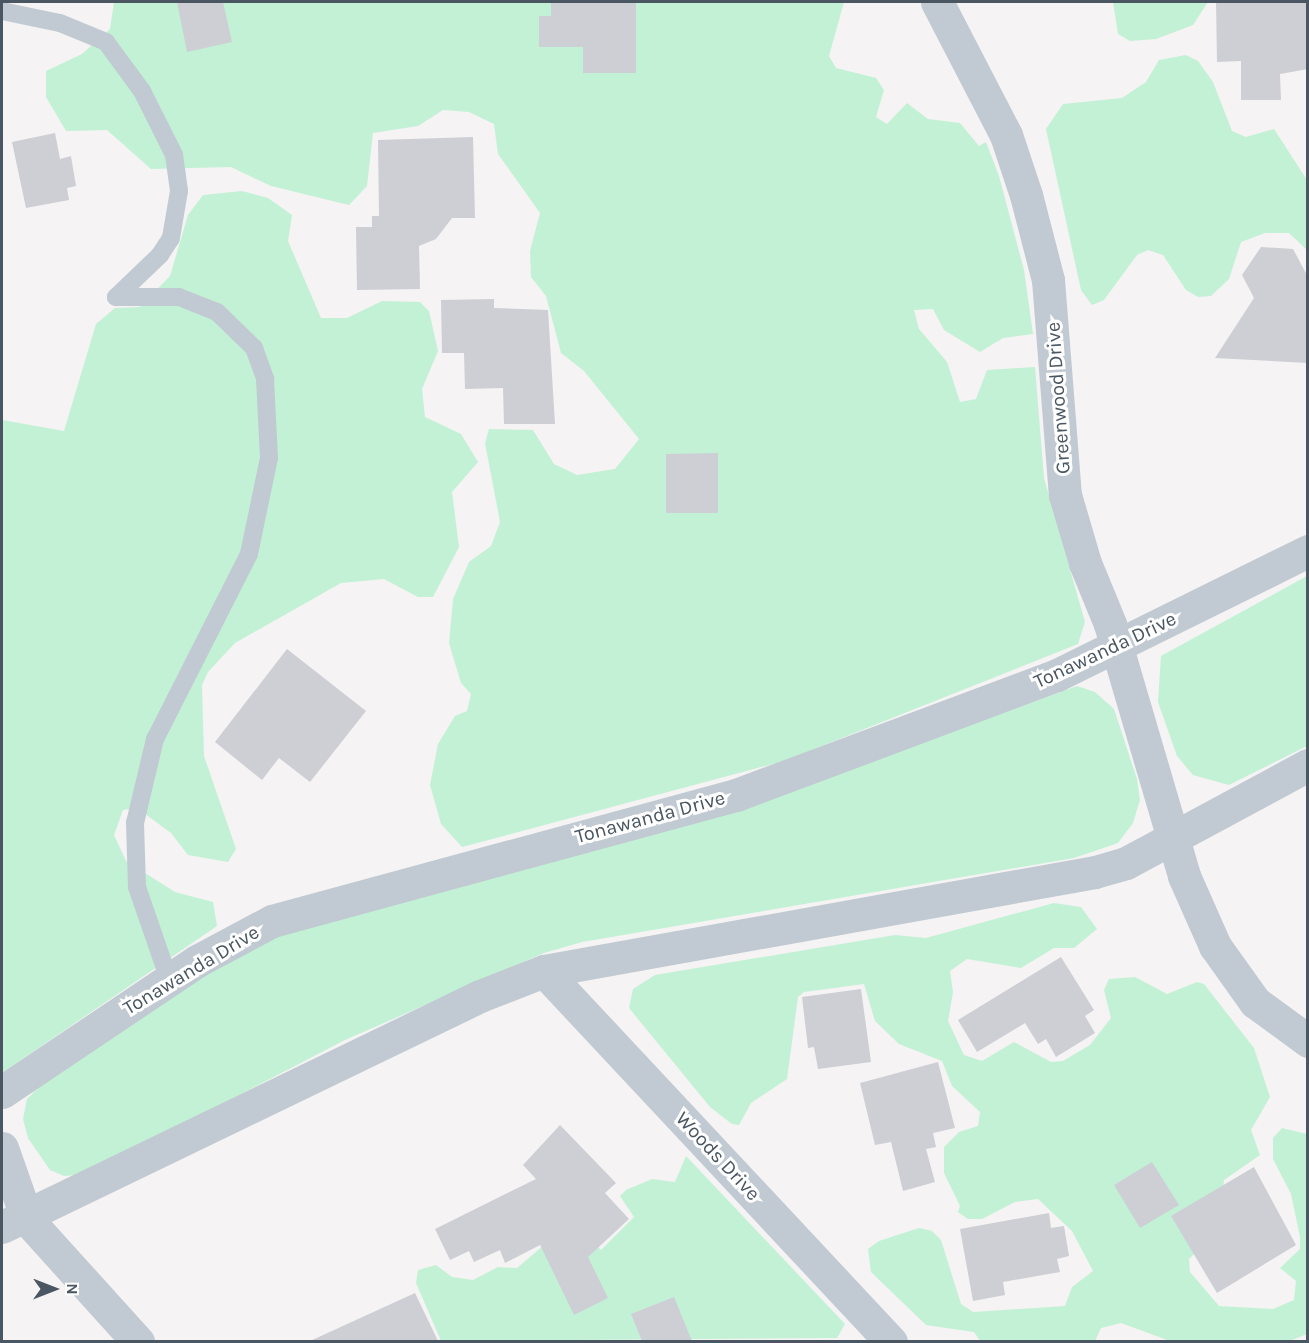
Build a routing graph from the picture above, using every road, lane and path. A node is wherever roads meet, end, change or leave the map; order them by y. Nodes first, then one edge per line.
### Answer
1 (937, 2) edge
2 (2, 11) edge
3 (1308, 551) edge
4 (1117, 646) junction
5 (1308, 765) edge
6 (1173, 836) junction
7 (544, 972) junction
8 (169, 980) junction
9 (1308, 1041) edge
10 (2, 1092) edge
11 (2, 1148) edge
12 (14, 1223) edge
13 (138, 1341) edge
14 (891, 1341) edge

1 - 4 street, Greenwood Drive
2 - 8 lane
3 - 4 street, Tonawanda Drive
4 - 6 street, Greenwood Drive
4 - 8 street, Tonawanda Drive
5 - 6 street
6 - 7 street
6 - 9 street, Greenwood Drive
7 - 12 street
7 - 14 street, Woods Drive
8 - 10 street, Tonawanda Drive
11 - 12 street
12 - 13 street

